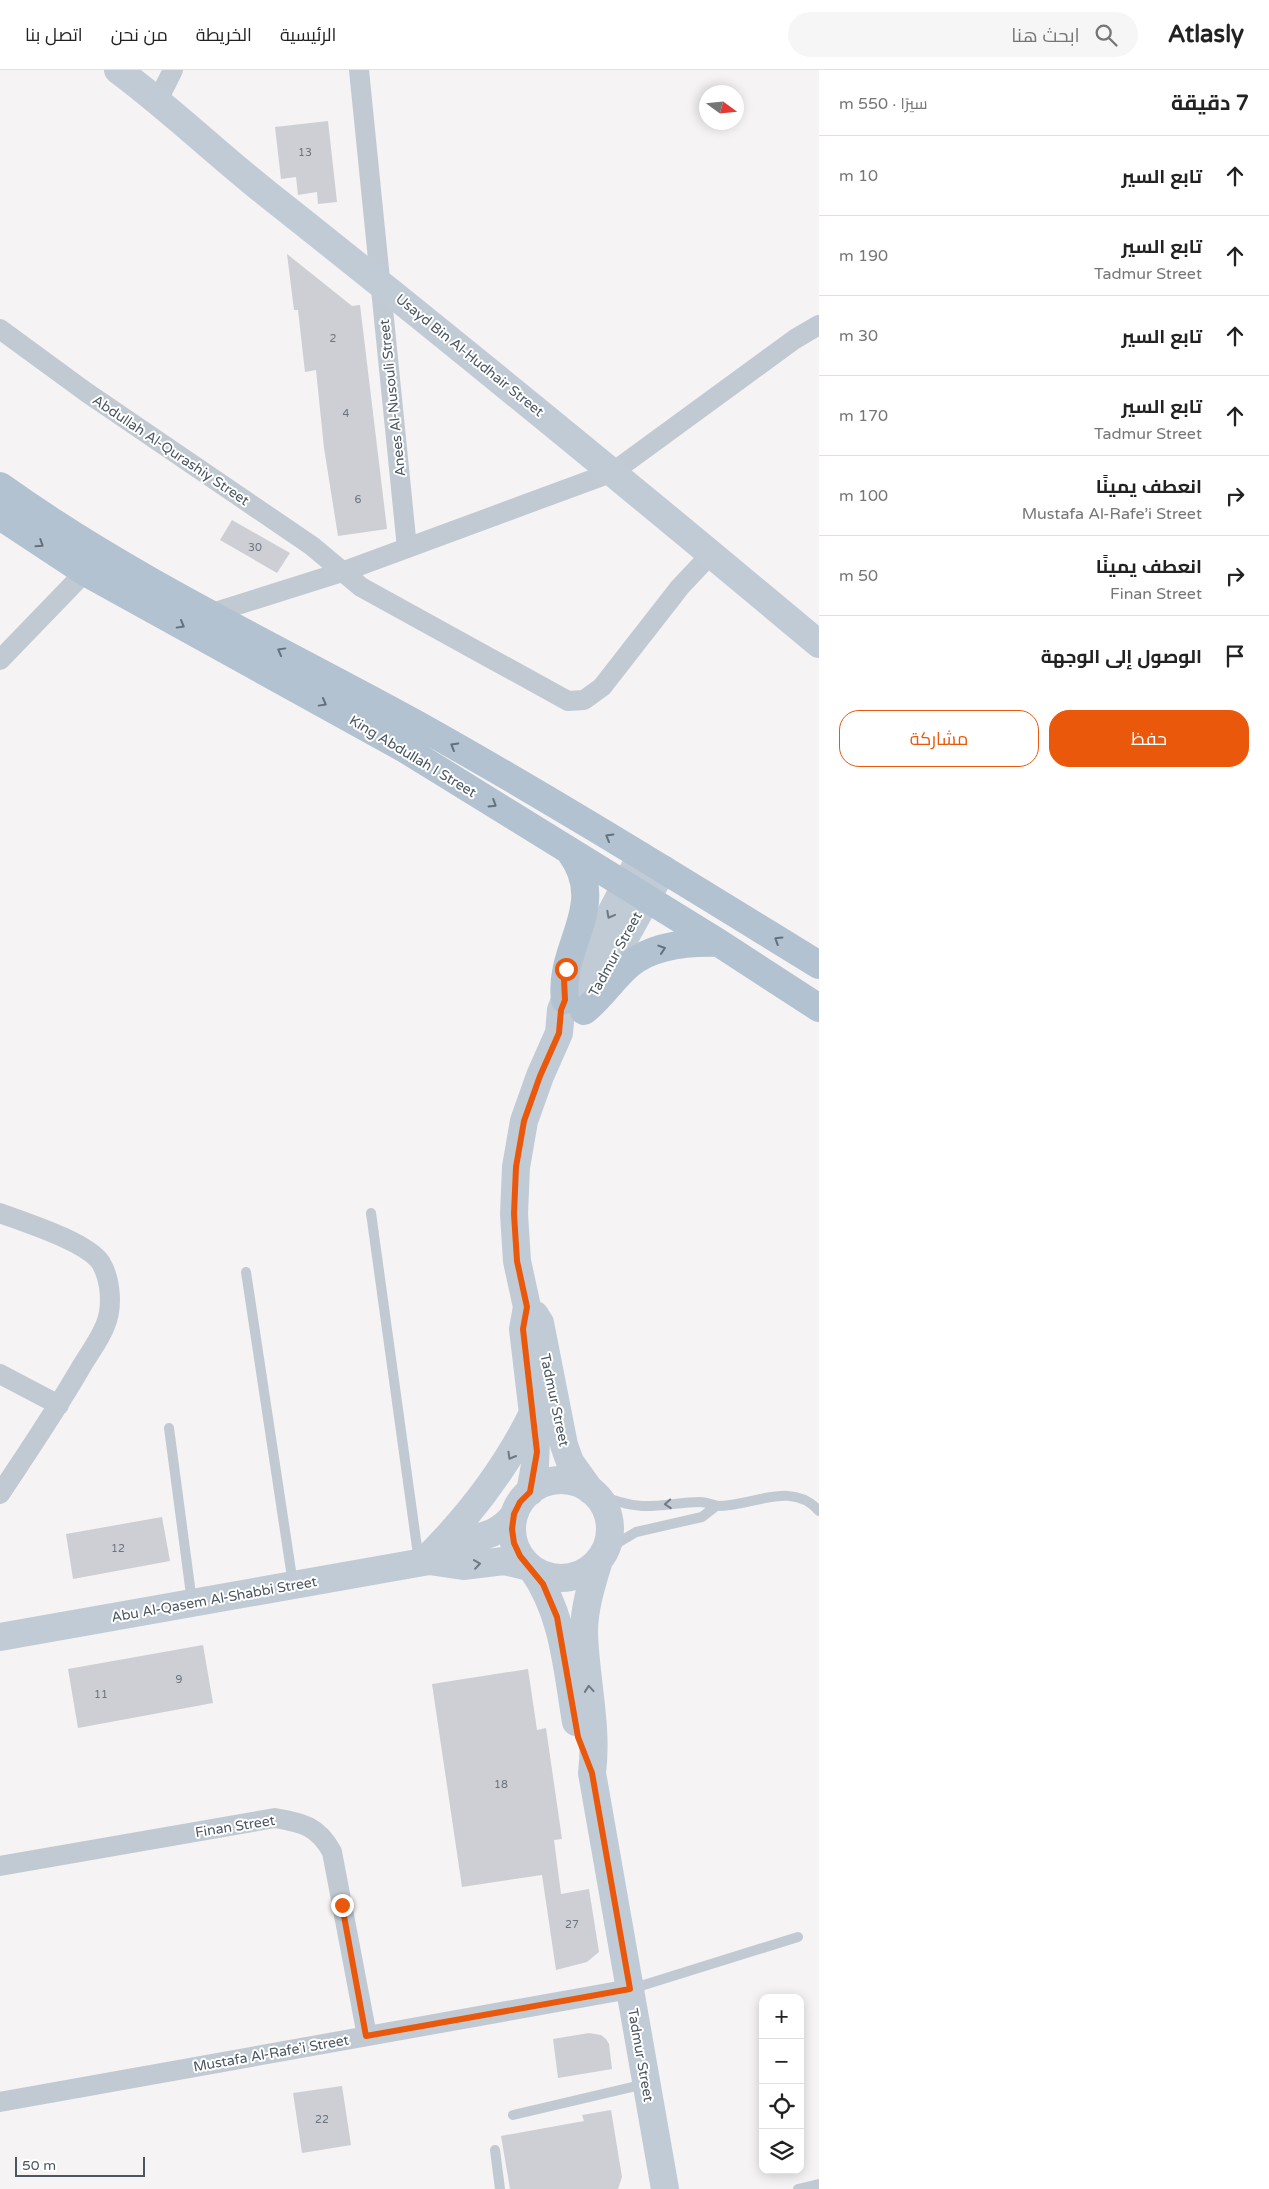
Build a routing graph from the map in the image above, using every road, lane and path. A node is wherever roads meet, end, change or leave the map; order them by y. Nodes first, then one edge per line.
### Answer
1 (118, 70) edge
2 (173, 70) edge
3 (359, 70) edge
4 (158, 100) junction
5 (380, 283) junction
6 (819, 325) edge
7 (0, 329) edge
8 (613, 472) junction
9 (0, 486) edge
10 (0, 516) edge
11 (407, 548) junction
12 (711, 554) junction
13 (93, 562) junction
14 (342, 572) junction
15 (212, 613) junction
16 (819, 644) edge
17 (0, 660) edge
18 (570, 852) junction
19 (652, 862) junction
20 (635, 893) junction
21 (719, 943) junction
22 (819, 966) edge
23 (575, 1005) junction
24 (819, 1008) edge
25 (0, 1213) edge
26 (372, 1213) dead end
27 (246, 1272) dead end
28 (527, 1307) junction
29 (0, 1374) edge
30 (59, 1405) junction
31 (533, 1412) junction
32 (169, 1428) dead end
33 (530, 1492) junction
34 (592, 1492) junction
35 (0, 1494) edge
36 (716, 1506) junction
37 (819, 1512) edge
38 (514, 1514) junction
39 (602, 1555) junction
40 (424, 1562) junction
41 (531, 1568) junction
42 (293, 1585) junction
43 (192, 1603) junction
44 (0, 1637) edge
45 (592, 1773) junction
46 (0, 1866) edge
47 (798, 1937) dead end
48 (630, 1989) junction
49 (366, 2036) junction
50 (646, 2084) junction
51 (0, 2102) edge
52 (513, 2115) dead end
53 (494, 2150) dead end
54 (819, 2184) edge
55 (500, 2189) edge
56 (665, 2189) edge
57 (798, 2189) edge

1 - 4 street, Usayd Bin Al-Hudhair Street
2 - 4 street
3 - 5 street, Anees Al-Nusouli Street
4 - 5 street, Usayd Bin Al-Hudhair Street
5 - 8 street, Usayd Bin Al-Hudhair Street
5 - 11 street, Anees Al-Nusouli Street
6 - 8 street
7 - 14 street, Abdullah Al-Qurashiy Street
8 - 11 street
8 - 12 street, Usayd Bin Al-Hudhair Street
9 - 13 main road, King Abdullah I Street
10 -> 13 main road, King Abdullah I Street
11 - 14 street
12 - 14 street, Abdullah Al-Qurashiy Street
12 - 16 street, Usayd Bin Al-Hudhair Street
13 - 15 main road, King Abdullah I Street
13 - 17 street
13 -> 18 main road, King Abdullah I Street
14 - 15 street
19 -> 15 main road, King Abdullah I Street
18 - 20 main road, King Abdullah I Street
18 - 23 main road
19 - 20 street, Tadmur Street
22 -> 19 main road, King Abdullah I Street
20 - 21 main road, King Abdullah I Street
20 - 23 street, Tadmur Street
23 -> 21 main road
21 - 24 main road, King Abdullah I Street
23 - 28 street, Tadmur Street
25 - 30 street
26 - 40 lane
27 - 42 lane
28 - 31 street, Tadmur Street
28 - 34 street, Tadmur Street
29 - 30 street
30 - 35 street
31 - 33 street, Tadmur Street
31 -> 40 street
32 - 43 lane
33 - 34 street
33 - 38 street
36 -> 34 lane
34 - 39 street
36 - 37 lane
36 - 39 lane
38 - 40 street, Abu Al-Qasem Al-Shabbi Street
38 - 41 street
39 - 41 street
45 -> 39 street, Tadmur Street
40 -> 41 street, Abu Al-Qasem Al-Shabbi Street
40 - 42 street, Abu Al-Qasem Al-Shabbi Street
41 - 45 street, Tadmur Street
42 - 43 street, Abu Al-Qasem Al-Shabbi Street
43 - 44 street, Abu Al-Qasem Al-Shabbi Street
45 - 48 street, Tadmur Street
46 - 49 street, Finan Street
47 - 48 lane
48 - 49 street, Mustafa Al-Rafe’i Street
48 - 50 street, Tadmur Street
49 - 51 street, Mustafa Al-Rafe’i Street
50 - 52 lane
50 - 56 street, Tadmur Street
53 - 55 lane
54 - 57 lane

